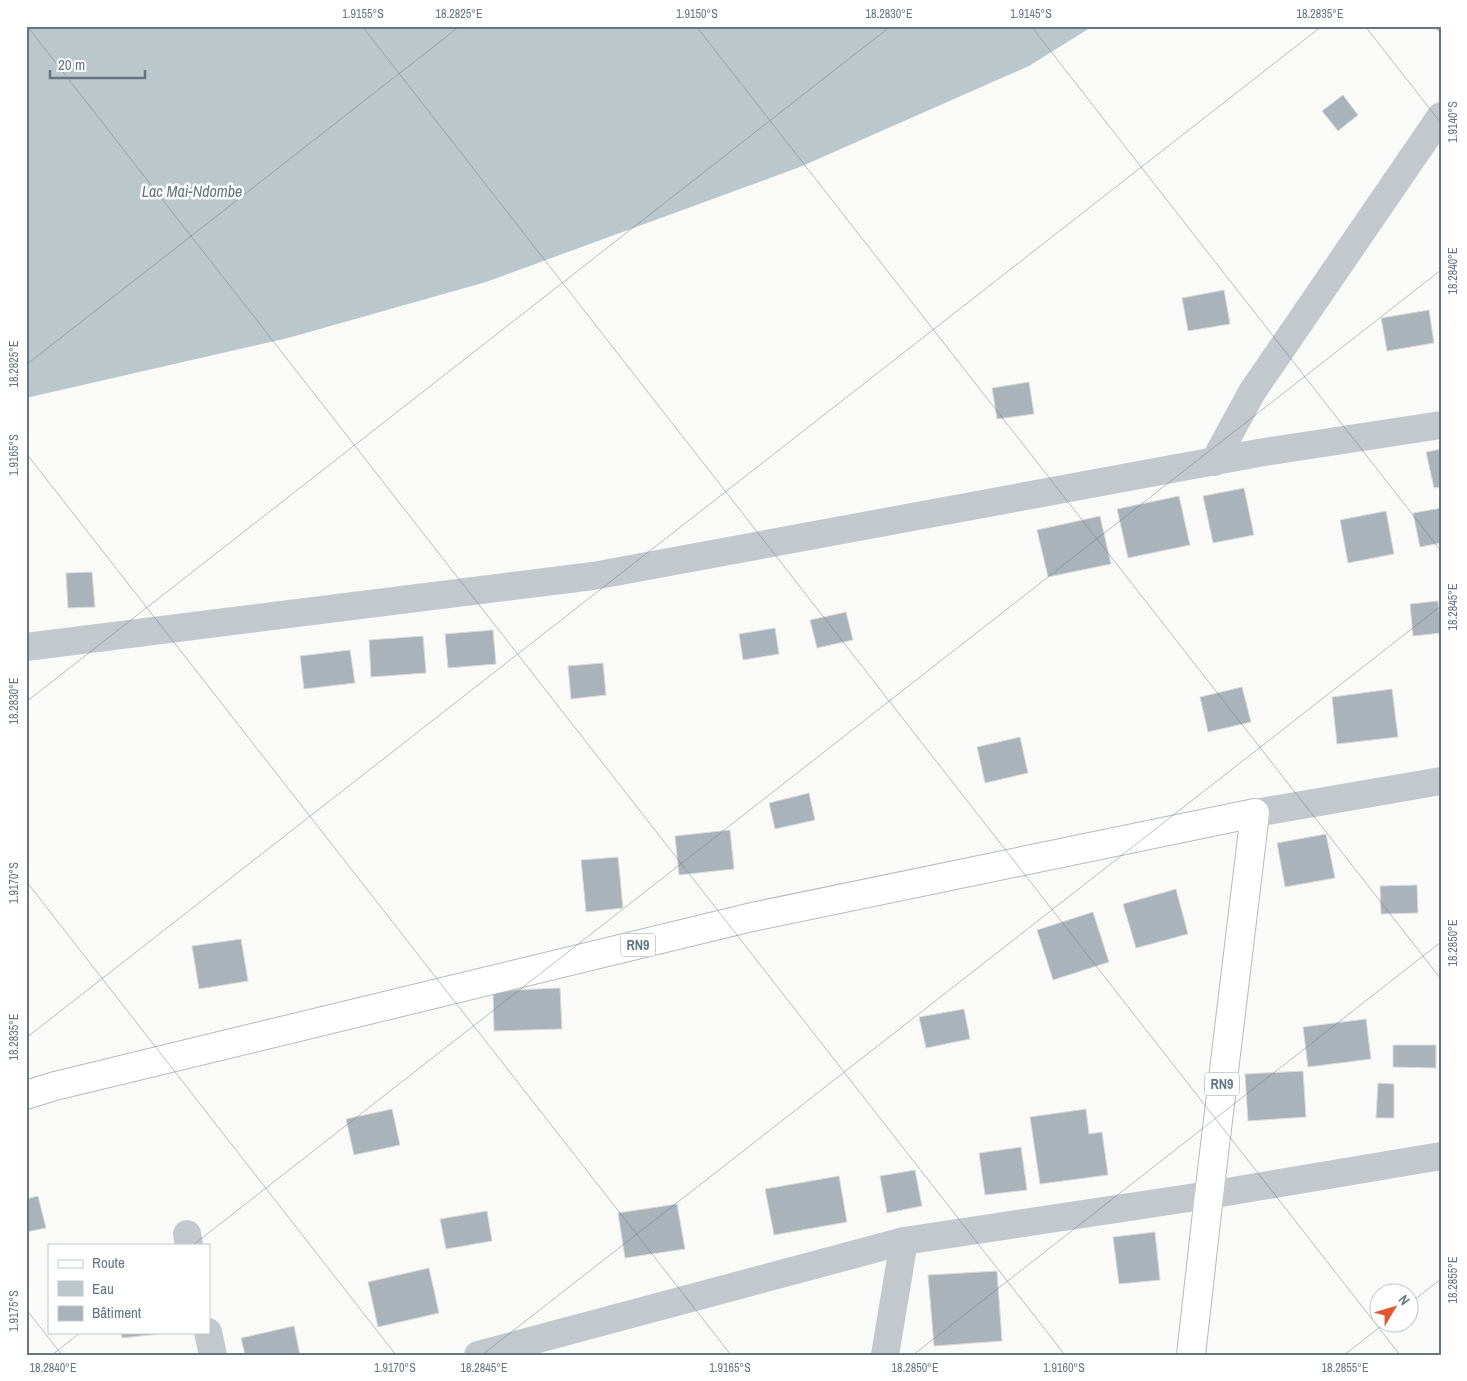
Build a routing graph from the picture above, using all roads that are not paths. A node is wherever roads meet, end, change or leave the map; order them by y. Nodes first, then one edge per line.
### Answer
1 (1441, 116) edge
2 (1441, 425) edge
3 (1214, 462) junction
4 (26, 647) edge
5 (1441, 781) edge
6 (1255, 813) junction
7 (26, 1095) edge
8 (1441, 1156) edge
9 (1209, 1195) junction
10 (904, 1241) junction
11 (208, 1334) edge
12 (213, 1355) edge
13 (478, 1355) edge
14 (885, 1355) edge
15 (1191, 1355) edge

1 - 3 street
2 - 3 street
3 - 4 street
5 - 6 street
6 - 7 main road, RN9
6 - 9 main road, RN9
8 - 9 street
9 - 10 street
9 - 15 main road, RN9
10 - 13 street
10 - 14 street
11 - 12 street

